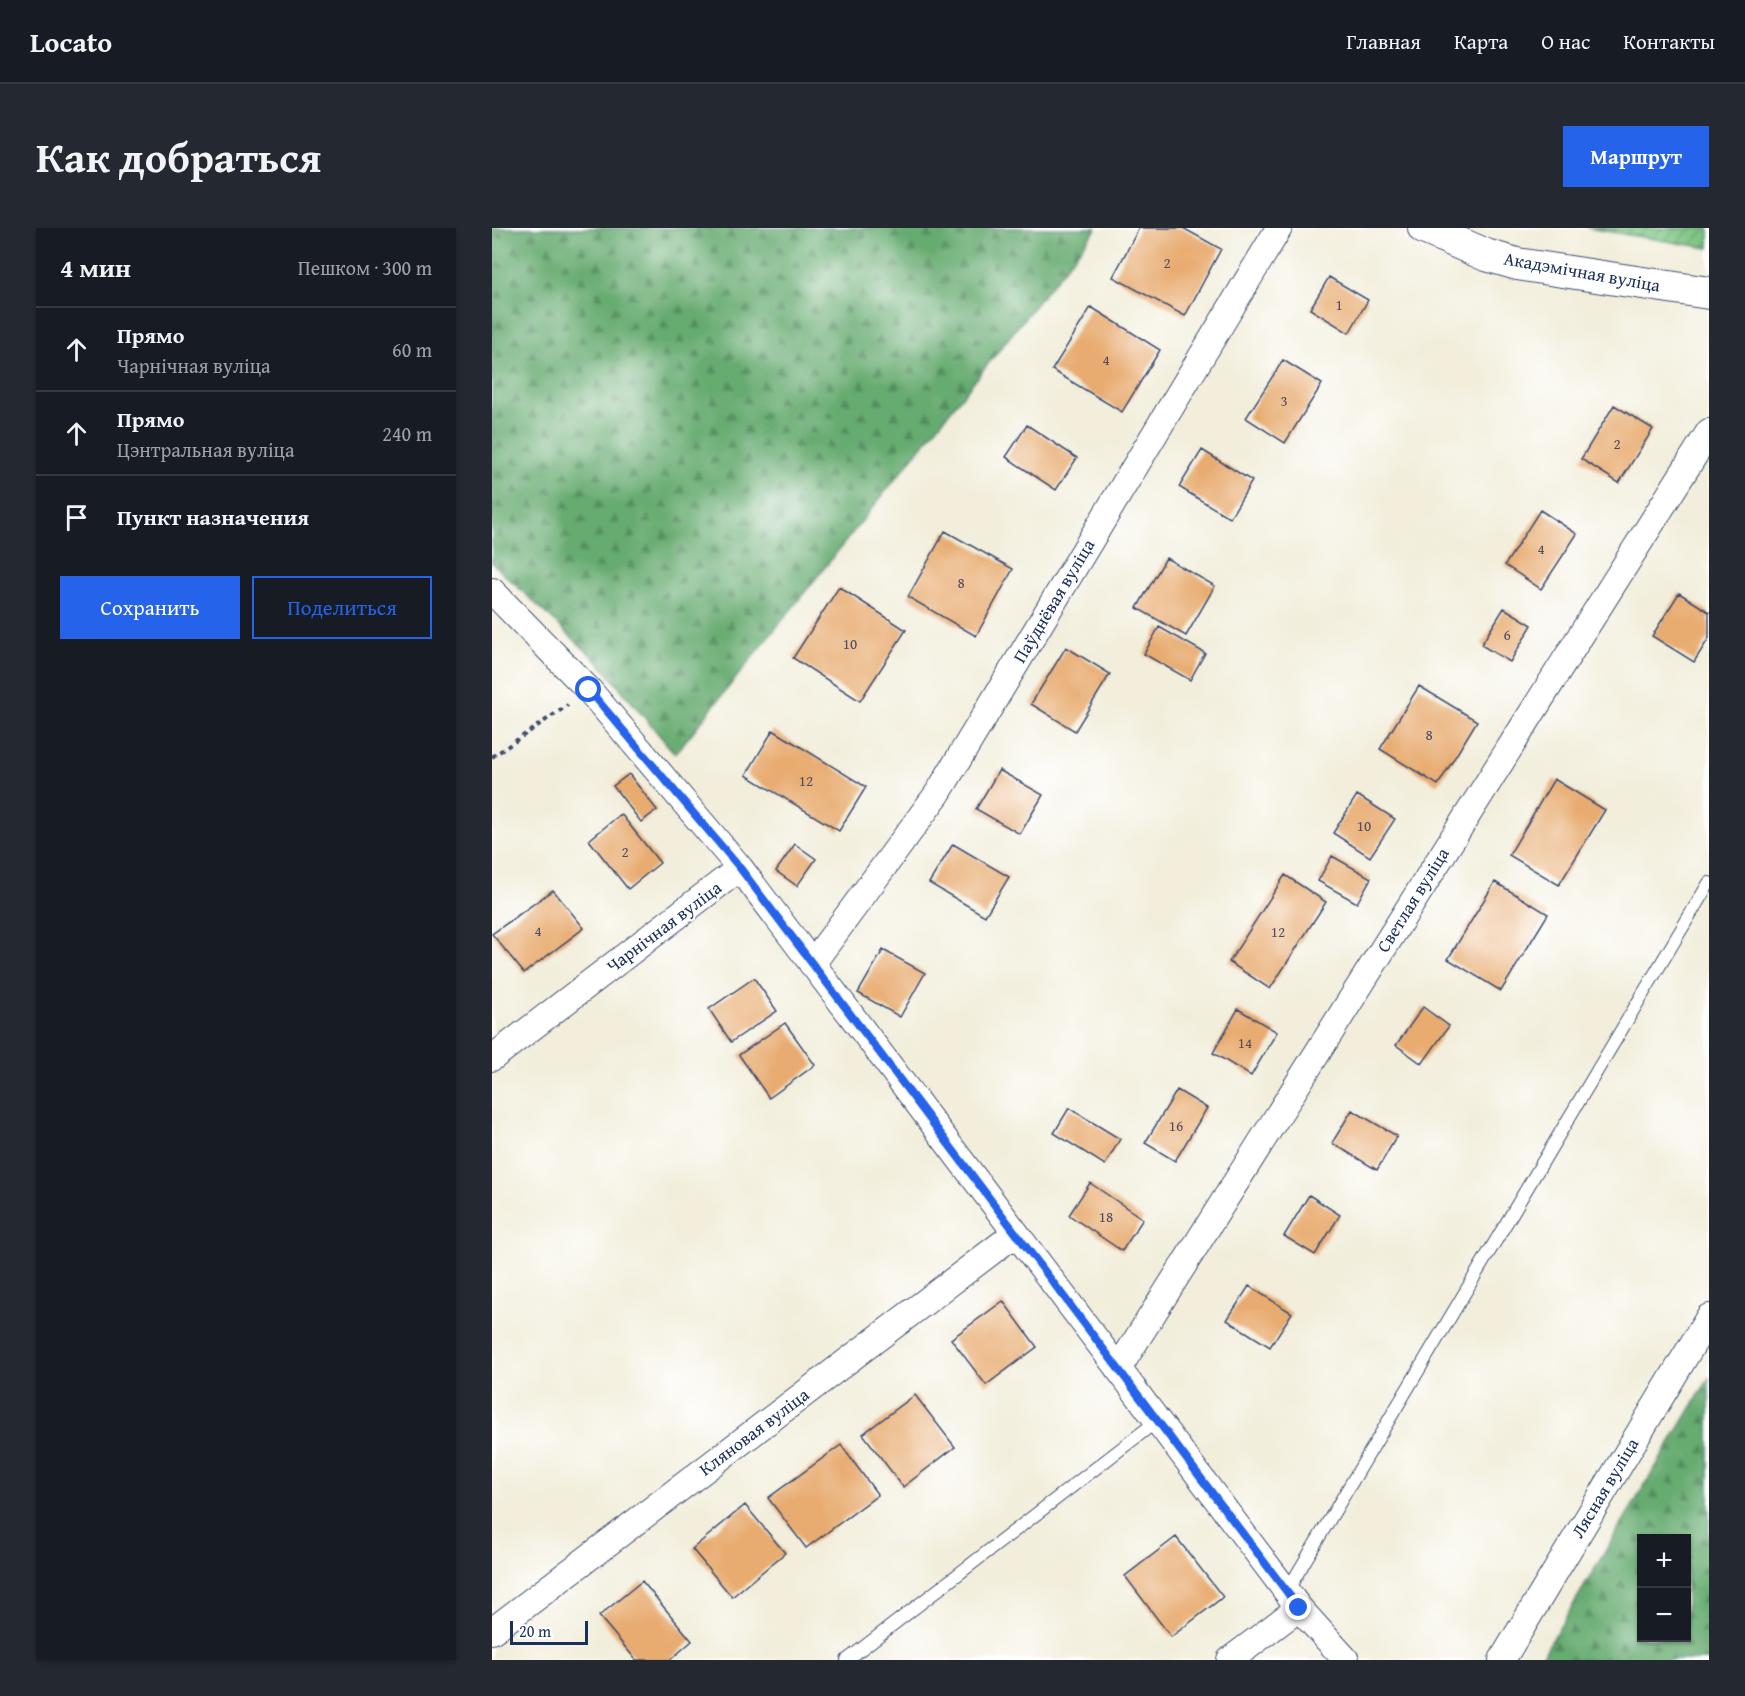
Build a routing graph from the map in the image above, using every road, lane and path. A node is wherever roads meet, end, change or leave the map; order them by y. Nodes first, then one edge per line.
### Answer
1 (1280, 228) edge
2 (1424, 228) edge
3 (1709, 293) edge
4 (1709, 432) edge
5 (492, 591) edge
6 (589, 690) junction
7 (492, 757) edge
8 (740, 868) junction
9 (1709, 883) edge
10 (812, 964) junction
11 (492, 1058) edge
12 (1016, 1233) junction
13 (1709, 1317) edge
14 (1118, 1369) junction
15 (1157, 1421) junction
16 (1293, 1599) junction
17 (492, 1631) edge
18 (847, 1660) edge
19 (1230, 1660) edge
20 (1346, 1660) edge
21 (1502, 1660) edge

1 - 10 street, Паўднёвая вуліца
2 - 3 street, Акадэмічная вуліца
4 - 14 street, Светлая вуліца
5 - 6 street, Чарнічная вуліца
6 - 7 path
6 - 8 street, Чарнічная вуліца
8 - 10 street
8 - 11 street, Чарнічная вуліца
9 - 16 lane
10 - 12 street
12 - 14 street
12 - 17 street, Кляновая вуліца
13 - 21 street, Лясная вуліца
14 - 15 street
15 - 16 street
15 - 18 lane
16 - 19 street
16 - 20 street

